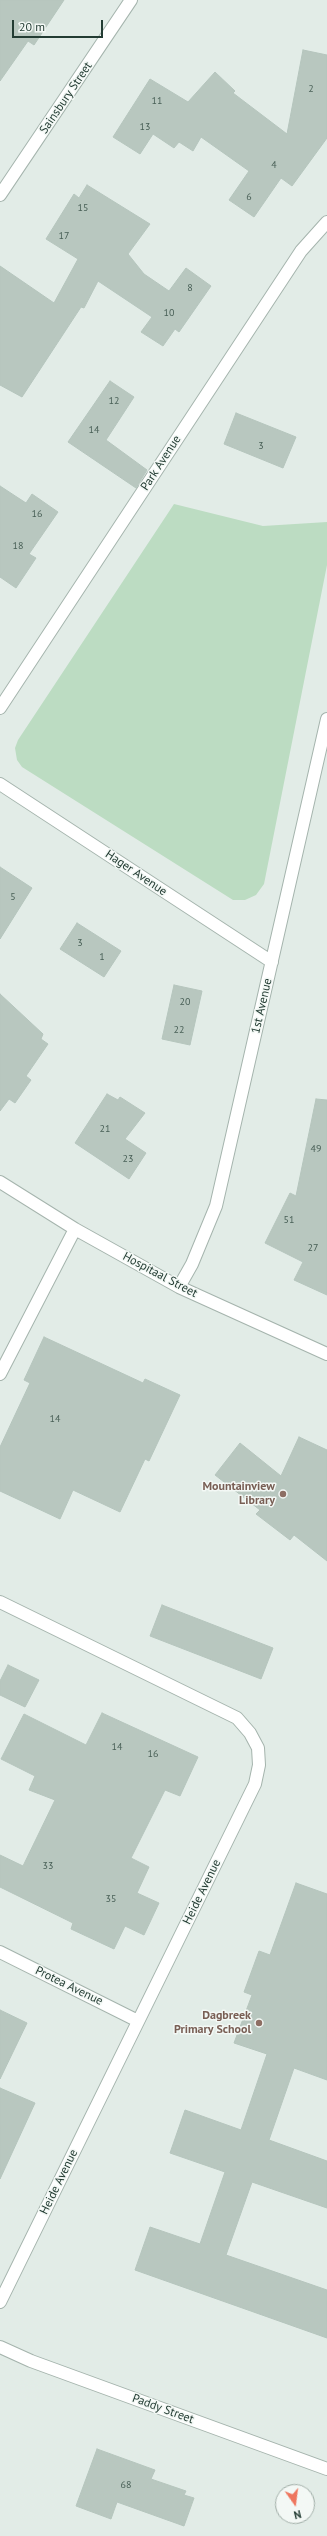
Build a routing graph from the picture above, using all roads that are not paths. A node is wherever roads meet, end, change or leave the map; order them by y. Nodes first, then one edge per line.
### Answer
1 (131, 0) edge
2 (0, 195) edge
3 (327, 222) edge
4 (0, 708) edge
5 (327, 719) edge
6 (0, 784) edge
7 (272, 962) junction
8 (0, 1182) edge
9 (75, 1229) junction
10 (180, 1287) junction
11 (327, 1354) edge
12 (0, 1374) edge
13 (0, 1602) edge
14 (0, 1952) edge
15 (138, 2021) junction
16 (0, 2302) edge
17 (0, 2347) edge
18 (327, 2469) edge

1 - 2 street, Sainsbury Street
3 - 4 street, Park Avenue
5 - 7 street, 1st Avenue
6 - 7 street, Hager Avenue
7 - 10 street, 1st Avenue
8 - 9 street, Hospitaal Street
9 - 10 street, Hospitaal Street
9 - 12 street
10 - 11 street, Hospitaal Street
13 - 15 street, Heide Avenue
14 - 15 street, Protea Avenue
15 - 16 street, Heide Avenue
17 - 18 street, Paddy Street

